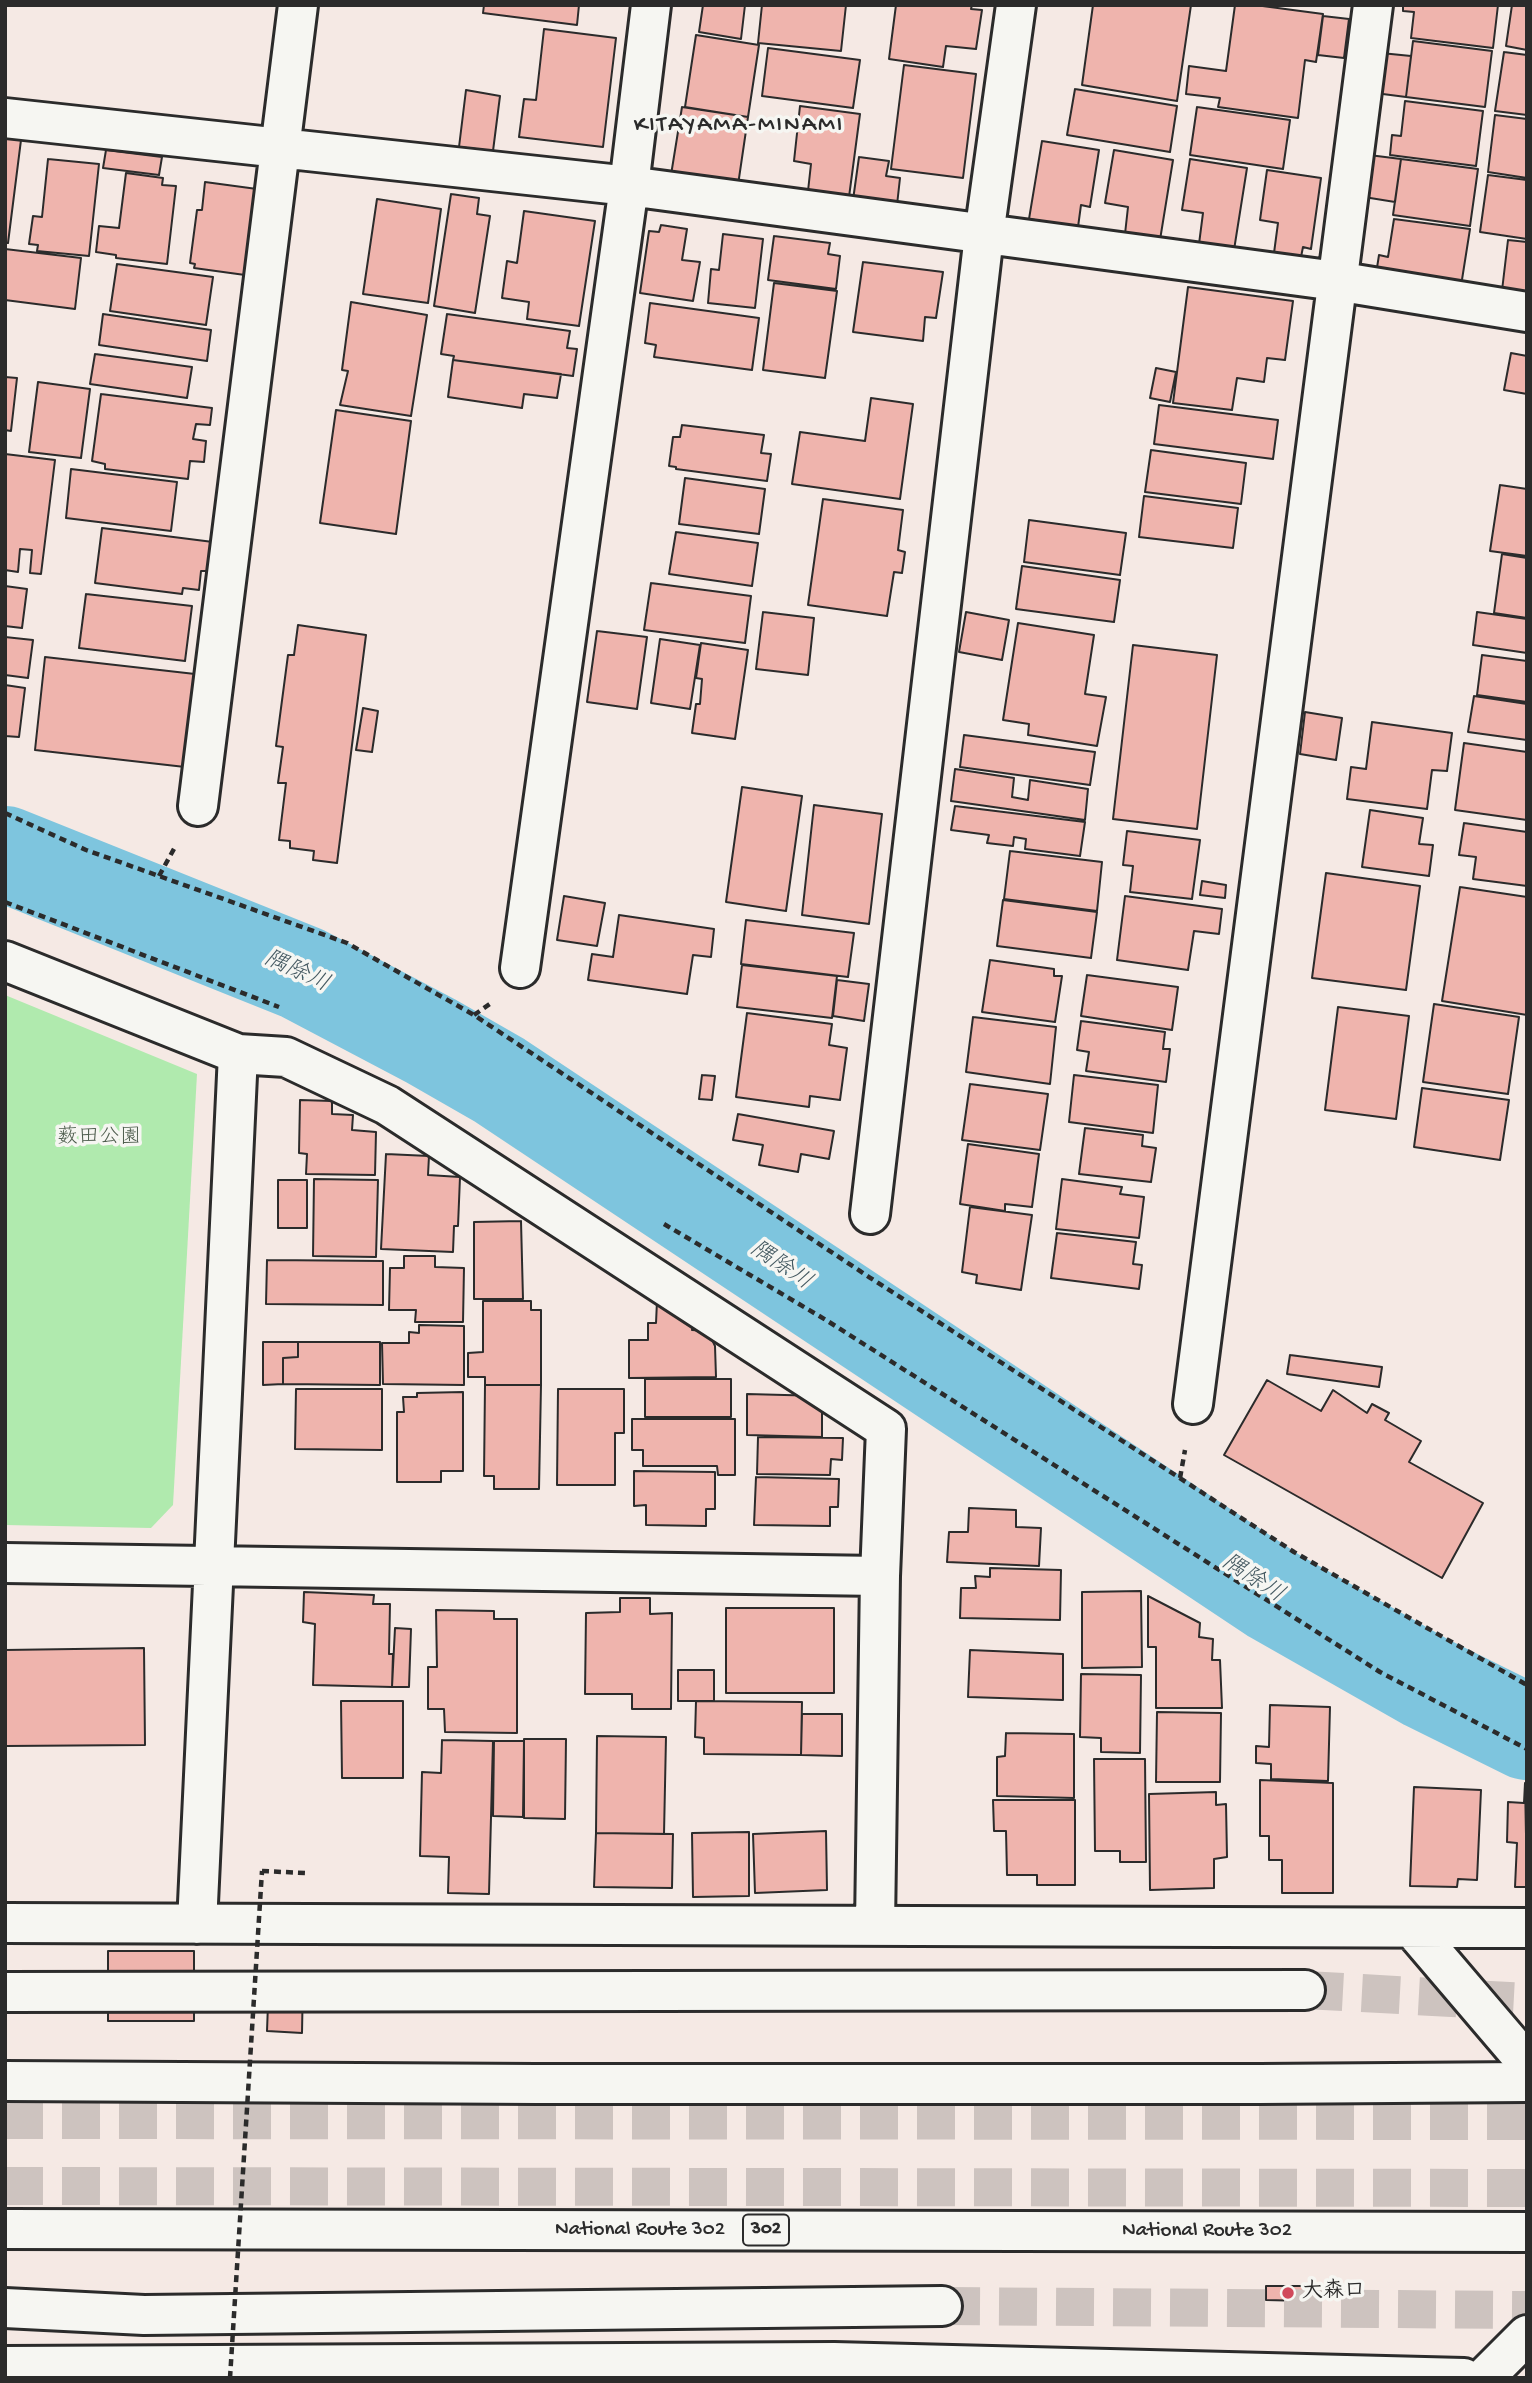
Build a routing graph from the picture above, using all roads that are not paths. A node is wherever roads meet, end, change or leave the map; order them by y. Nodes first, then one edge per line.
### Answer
1 (298, 5) edge
2 (650, 5) edge
3 (1016, 5) edge
4 (1373, 5) edge
5 (5, 118) edge
6 (280, 148) junction
7 (629, 186) junction
8 (984, 235) junction
9 (1336, 281) junction
10 (1527, 312) edge
11 (198, 806) dead end
12 (5, 961) edge
13 (520, 968) dead end
14 (238, 1054) junction
15 (870, 1214) dead end
16 (1193, 1404) dead end
17 (5, 1563) edge
18 (214, 1566) junction
19 (880, 1576) junction
20 (5, 1923) edge
21 (197, 1924) junction
22 (875, 1926) junction
23 (1412, 1928) junction
24 (1527, 1928) edge
25 (1305, 1990) tunnel mouth
26 (5, 1992) edge
27 (1527, 2063) edge
28 (5, 2081) edge
29 (1527, 2082) edge
30 (5, 2229) edge
31 (1527, 2232) edge
32 (942, 2306) tunnel mouth
33 (5, 2308) edge
34 (1527, 2334) edge
35 (5, 2366) edge
36 (833, 2370) edge
37 (177, 2372) edge
38 (1227, 2375) edge
39 (1464, 2378) edge
40 (1483, 2378) edge

1 - 6 main road
2 - 7 main road
3 - 8 main road
4 - 9 main road
5 - 6 main road
6 - 7 main road
6 - 11 main road
7 - 8 main road
7 - 13 main road
8 - 9 main road
8 - 15 main road
9 - 10 main road
9 - 16 main road
12 - 14 main road
14 - 18 main road
14 - 19 main road
17 - 18 main road
18 - 19 main road
18 - 21 main road
19 - 22 main road
20 - 21 main road
21 - 22 main road
22 - 23 main road
23 - 24 main road
23 - 27 main road
25 - 26 main road
28 - 29 main road
30 - 31 main road, National Route 302 / 302
32 - 33 main road
34 - 40 main road
35 - 37 main road
36 - 37 main road
36 - 38 main road
38 - 39 main road

